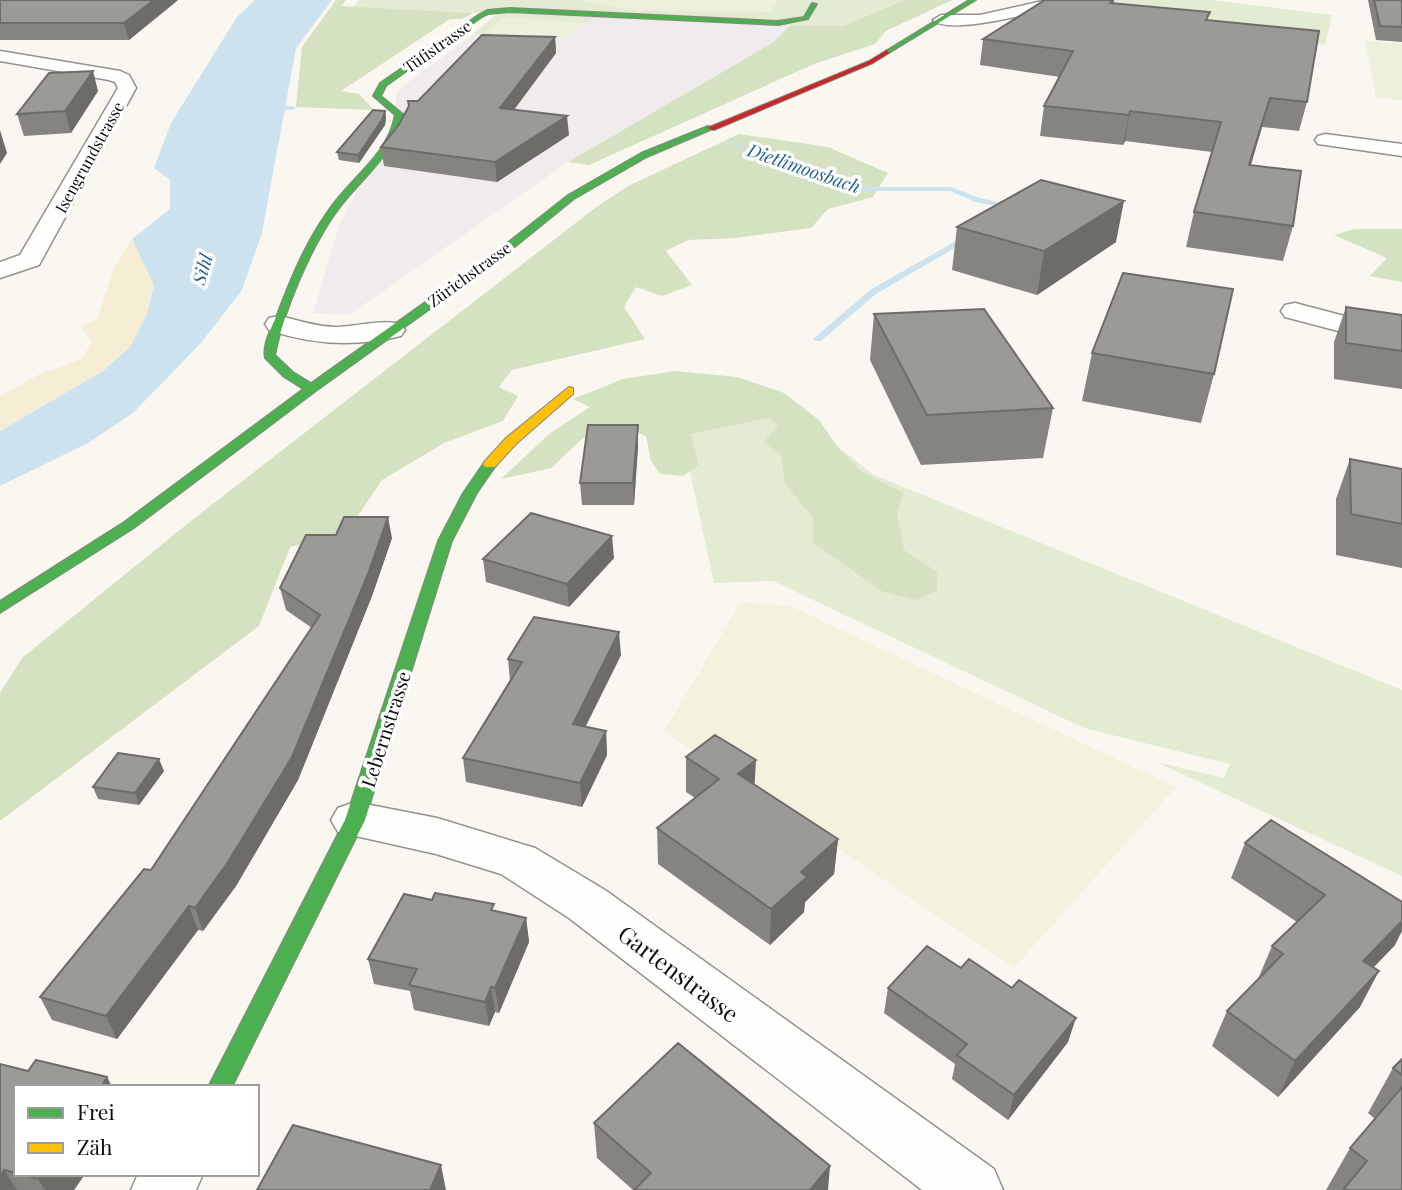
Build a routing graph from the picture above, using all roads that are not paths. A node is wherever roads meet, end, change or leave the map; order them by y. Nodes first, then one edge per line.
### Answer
1 (973, 0) edge
2 (1067, 0) edge
3 (814, 4) dead end
4 (941, 20) junction
5 (0, 56) edge
6 (1325, 140) dead end
7 (1402, 150) edge
8 (46, 234) junction
9 (0, 250) edge
10 (0, 270) edge
11 (1295, 310) dead end
12 (279, 324) junction
13 (391, 330) junction
14 (1402, 333) edge
15 (312, 388) junction
16 (569, 391) dead end
17 (0, 608) edge
18 (355, 820) junction
19 (221, 1085) edge
20 (972, 1190) edge

1 - 4 street, Zürichstrasse
2 - 4 street
3 - 12 street, Tüfistrasse
4 - 13 street, Zürichstrasse
5 - 8 street, Isengrundstrasse
6 - 7 street
8 - 9 street, Isengrundstrasse
8 - 10 street, Isengrundstrasse
11 - 14 street
12 - 13 street
12 - 15 street, Tüfistrasse
13 - 15 street, Zürichstrasse
15 - 17 street, Zürichstrasse
16 - 18 street, Lebernstrasse
18 - 19 street, Lebernstrasse
18 - 20 street, Gartenstrasse

